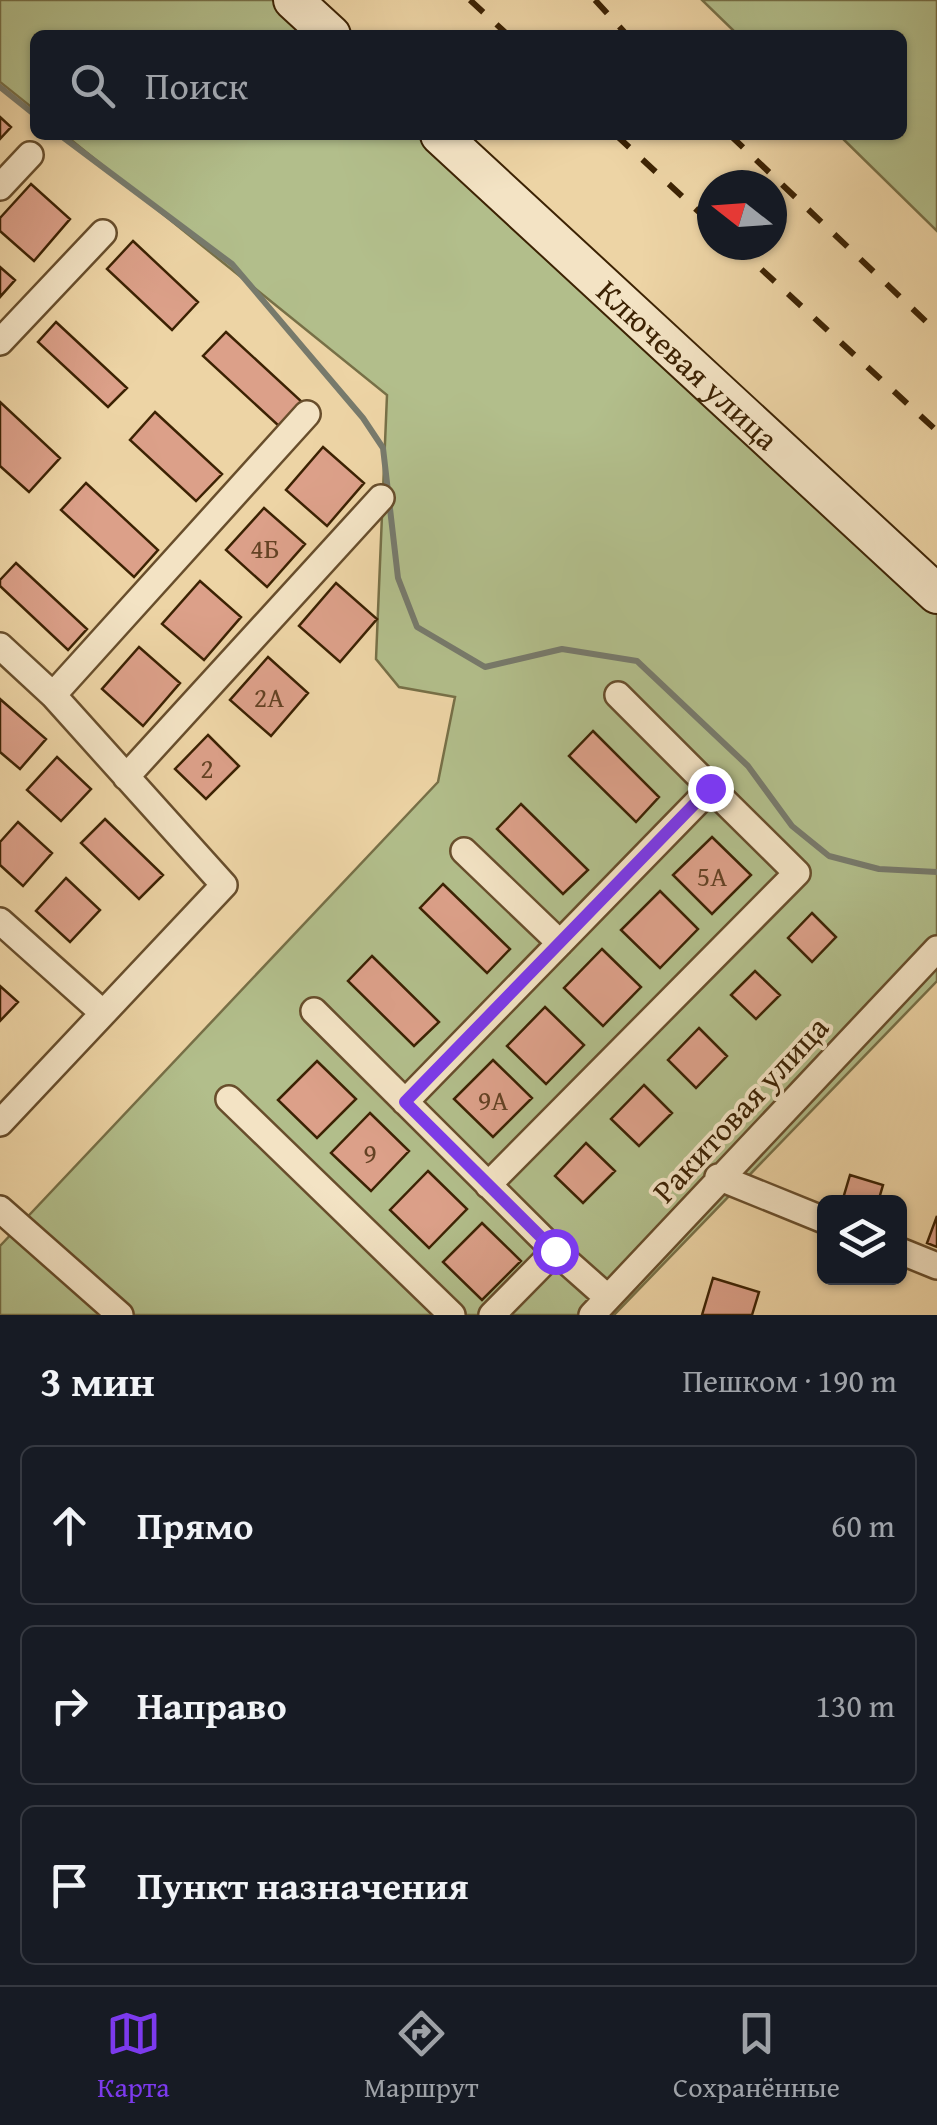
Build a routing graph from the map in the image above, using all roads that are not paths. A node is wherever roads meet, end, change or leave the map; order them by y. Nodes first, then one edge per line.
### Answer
1 (293, 0) edge
2 (326, 30) edge
3 (445, 140) edge
4 (30, 155) dead end
5 (0, 187) edge
6 (103, 233) dead end
7 (0, 342) edge
8 (306, 414) dead end
9 (381, 498) dead end
10 (937, 594) edge
11 (0, 646) edge
12 (53, 695) junction
13 (618, 695) dead end
14 (126, 776) junction
15 (710, 788) junction
16 (464, 851) dead end
17 (0, 921) edge
18 (560, 943) junction
19 (937, 949) edge
20 (314, 1011) dead end
21 (103, 1012) junction
22 (229, 1100) dead end
23 (405, 1102) junction
24 (0, 1122) edge
25 (718, 1177) junction
26 (488, 1185) junction
27 (0, 1208) edge
28 (817, 1217) edge
29 (555, 1251) junction
30 (907, 1254) edge
31 (937, 1266) edge
32 (600, 1306) edge
33 (120, 1315) edge
34 (452, 1315) edge
35 (492, 1315) edge

1 - 2 main road
3 - 10 main road, Ключевая улица
4 - 5 street
6 - 7 street
8 - 12 street
9 - 14 street
11 - 12 street
12 - 14 street
13 - 15 street
14 - 21 street
15 - 18 street
15 - 26 street
16 - 18 street
17 - 21 street
18 - 23 street
19 - 25 street, Ракитовая улица
20 - 23 street
21 - 24 street
22 - 34 street
23 - 26 street
25 - 28 street
25 - 32 street, Ракитовая улица
26 - 29 street
27 - 33 street
29 - 32 street
29 - 35 street
30 - 31 street

